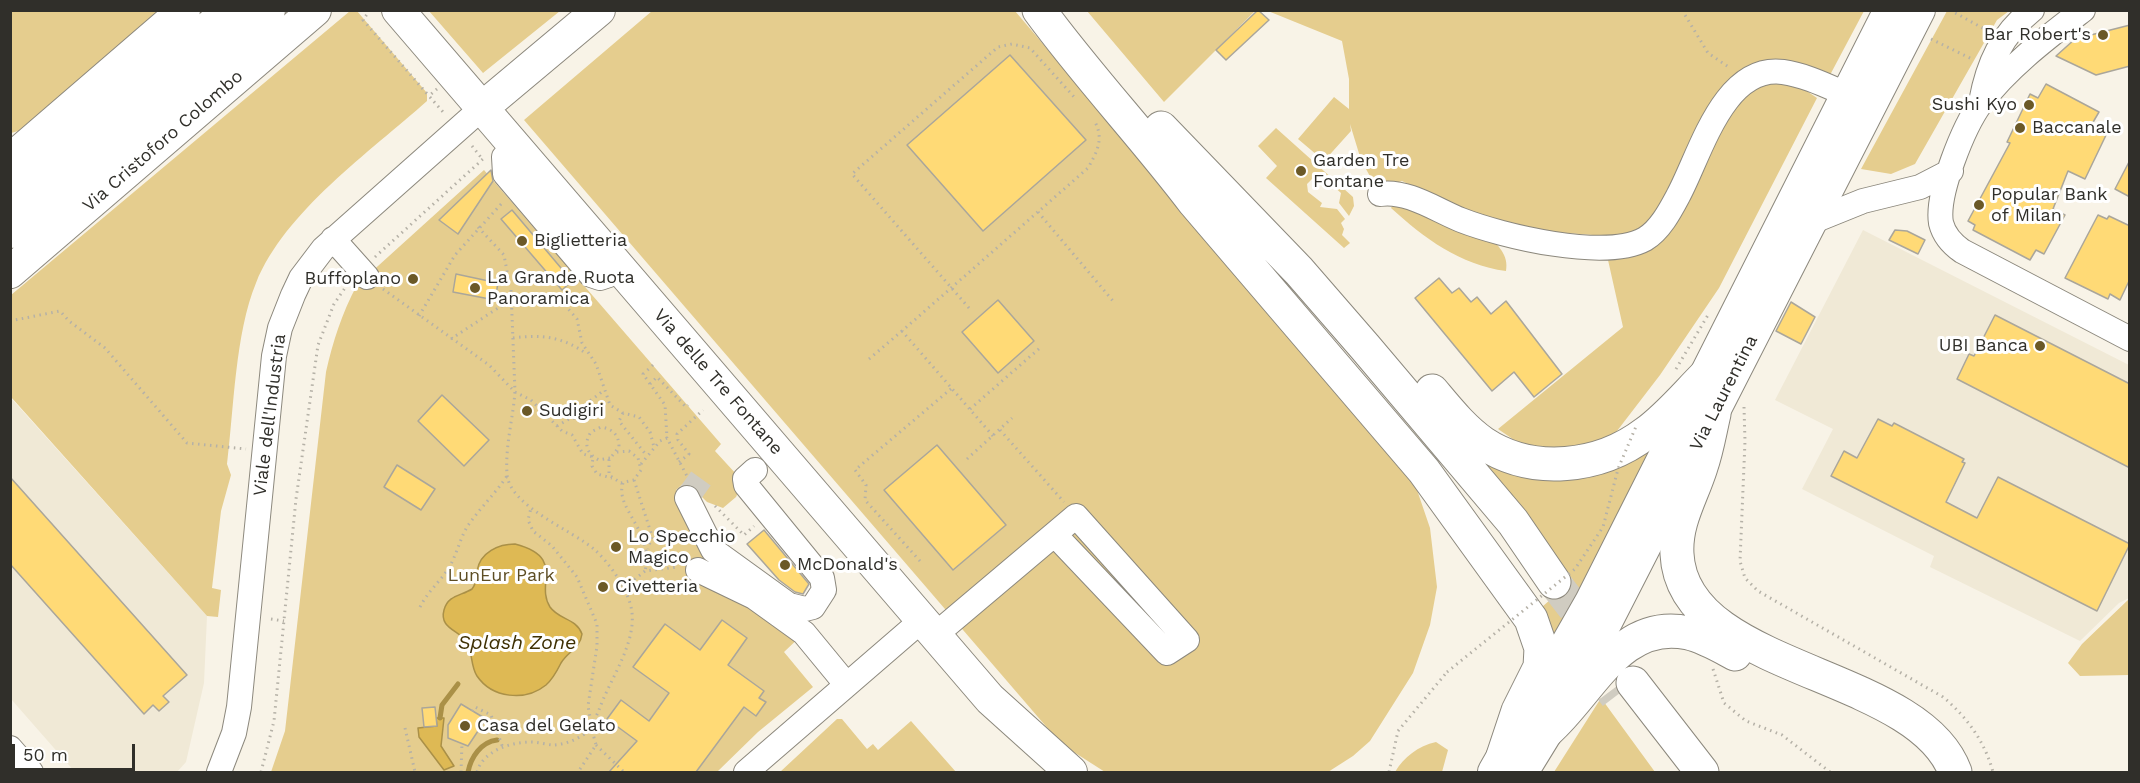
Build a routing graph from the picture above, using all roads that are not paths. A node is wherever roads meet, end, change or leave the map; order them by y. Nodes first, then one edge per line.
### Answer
1 (184, 10) edge
2 (229, 10) edge
3 (269, 10) edge
4 (315, 10) edge
5 (398, 10) edge
6 (599, 10) edge
7 (1039, 10) edge
8 (1065, 10) edge
9 (1890, 10) edge
10 (2032, 10) edge
11 (2083, 10) edge
12 (1923, 24) edge
13 (147, 42) junction
14 (194, 57) junction
15 (95, 89) junction
16 (1848, 95) junction
17 (1982, 102) junction
18 (205, 105) junction
19 (482, 108) junction
20 (57, 121) junction
21 (1160, 127) junction
22 (104, 136) junction
23 (10, 142) edge
24 (153, 149) junction
25 (1162, 159) junction
26 (10, 160) edge
27 (1951, 171) junction
28 (1380, 194) dead end
29 (10, 198) edge
30 (1811, 222) junction
31 (10, 232) edge
32 (333, 239) junction
33 (614, 271) junction
34 (10, 272) edge
35 (364, 273) road end
36 (590, 292) dead end
37 (2130, 339) edge
38 (1720, 374) junction
39 (1714, 414) junction
40 (755, 470) dead end
41 (690, 491) road end
42 (1054, 535) junction
43 (698, 570) road end
44 (929, 628) junction
45 (846, 684) junction
46 (1548, 730) junction
47 (10, 748) edge
48 (1506, 767) edge
49 (1062, 770) edge
50 (31, 772) edge
51 (219, 772) edge
52 (746, 772) edge
53 (1674, 772) edge
54 (1702, 772) edge
55 (1933, 772) edge
56 (1955, 772) edge

1 - 13 main road
2 - 14 main road, Via Cristoforo Colombo
3 - 14 main road, Via Cristoforo Colombo
4 - 18 main road, Via Cristoforo Colombo
5 - 19 main road, Via delle Tre Fontane
6 - 19 main road, Viale dell'Industria
7 - 25 highway
8 - 21 highway
9 - 16 main road, Via Laurentina
10 - 17 street
11 - 17 street
12 - 30 main road, Via Laurentina
13 - 14 main road
13 - 15 main road
14 - 18 main road
14 - 22 main road, Via Cristoforo Colombo
15 - 20 main road
15 - 22 main road
16 - 28 street
16 - 38 main road, Via Laurentina
17 - 27 street
18 - 24 main road, Via Cristoforo Colombo
19 - 32 street, Viale dell'Industria
19 - 33 main road, Via delle Tre Fontane
20 - 23 main road
20 - 26 main road
21 - 25 highway
21 - 38 highway
22 - 24 main road
22 - 29 main road, Via Cristoforo Colombo
22 - 31 main road, Via Cristoforo Colombo
24 - 34 main road, Via Cristoforo Colombo
25 - 48 highway
27 - 30 street
27 - 37 street
30 - 38 main road, Via Laurentina
32 - 35 street
32 - 51 street, Viale dell'Industria
33 - 36 street
33 - 44 main road, Via delle Tre Fontane
38 - 39 main road, Via Laurentina
38 - 48 main road, Via Laurentina
39 - 46 main road, Via Laurentina
39 - 56 highway
40 - 41 street
42 - 42 street
42 - 44 street
43 - 45 street
44 - 45 street
44 - 49 main road, Via delle Tre Fontane
45 - 52 street
46 - 48 main road, Via Laurentina
46 - 55 highway
47 - 50 street
53 - 54 highway

